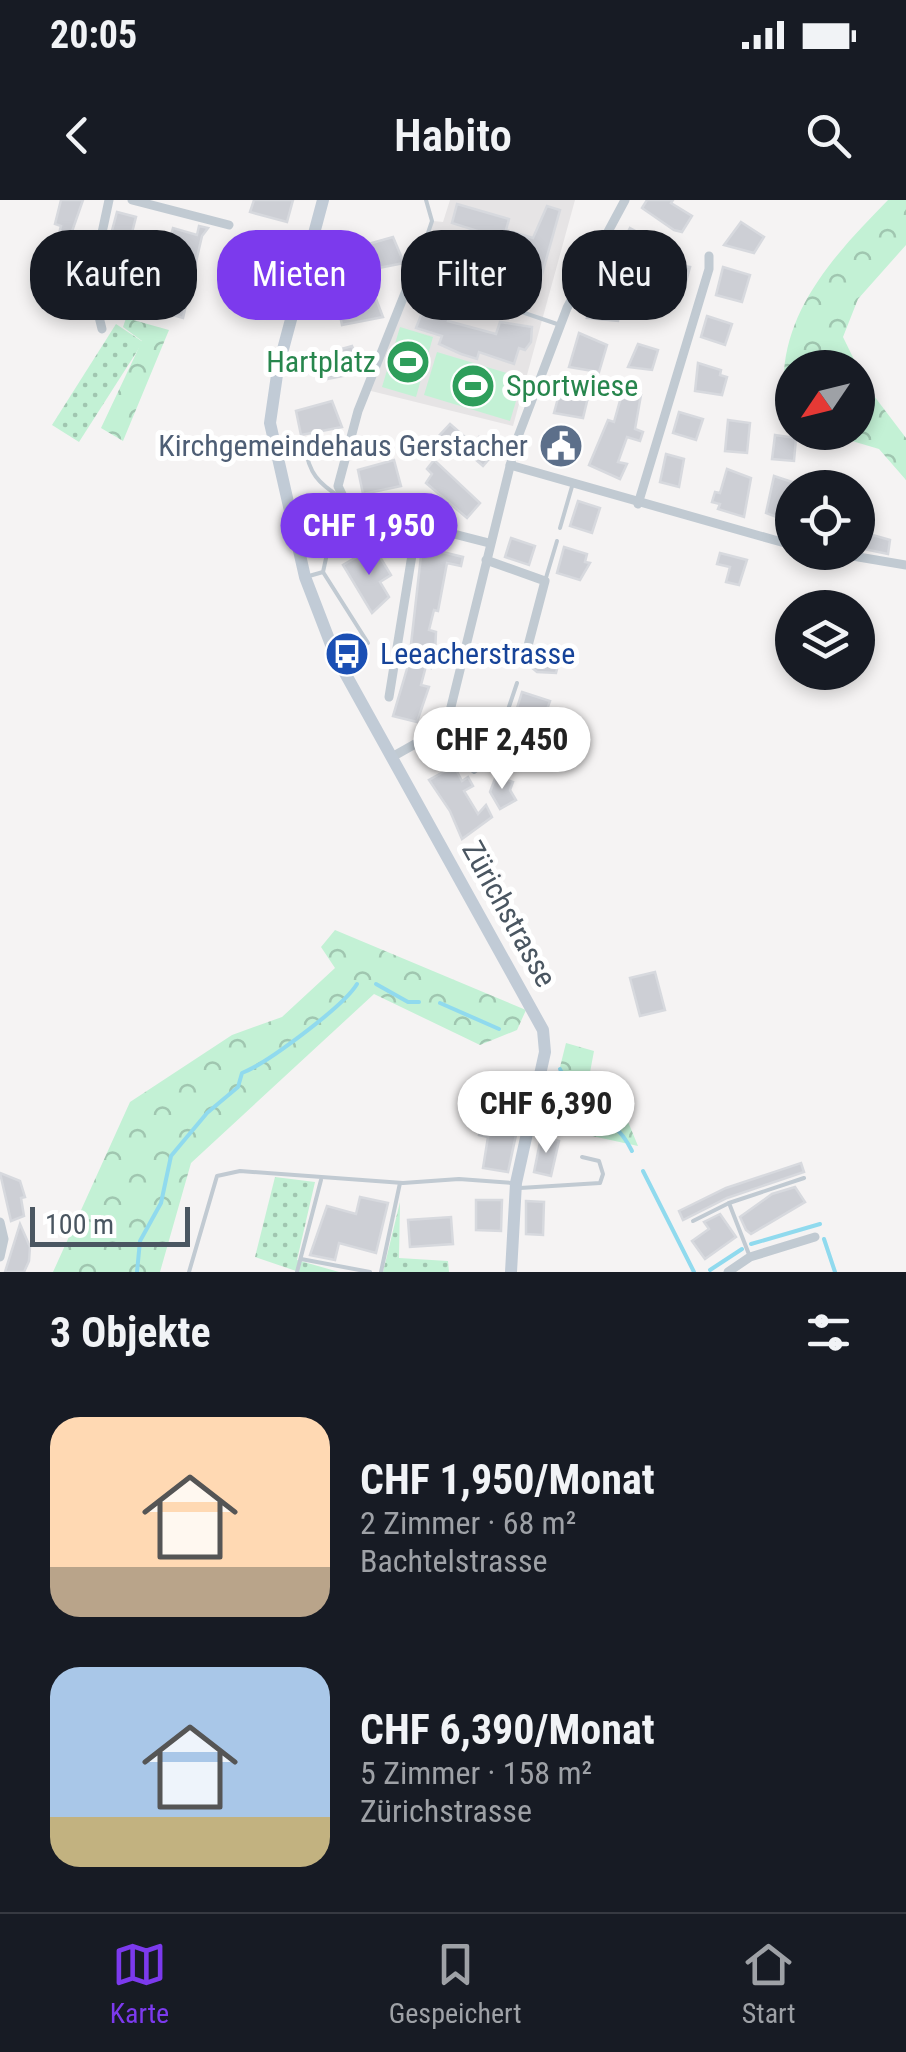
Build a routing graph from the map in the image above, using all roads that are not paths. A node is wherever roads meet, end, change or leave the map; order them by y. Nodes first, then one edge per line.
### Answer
1 (109, 200) edge
2 (132, 200) edge
3 (323, 200) edge
4 (426, 200) edge
5 (625, 200) edge
6 (151, 204) edge
7 (229, 225) dead end
8 (429, 230) edge
9 (708, 256) dead end
10 (401, 303) edge
11 (542, 319) edge
12 (560, 325) junction
13 (102, 329) dead end
14 (305, 447) dead end
15 (510, 465) junction
16 (573, 483) junction
17 (340, 497) junction
18 (638, 504) junction
19 (388, 517) junction
20 (416, 524) junction
21 (560, 528) dead end
22 (775, 540) edge
23 (556, 542) dead end
24 (489, 543) junction
25 (486, 560) junction
26 (875, 560) edge
27 (906, 565) edge
28 (323, 572) junction
29 (305, 577) junction
30 (545, 580) junction
31 (368, 643) dead end
32 (524, 661) dead end
33 (517, 683) dead end
34 (390, 697) dead end
35 (431, 734) junction
36 (392, 757) junction
37 (582, 1157) dead end
38 (321, 1178) junction
39 (804, 1178) dead end
40 (400, 1183) junction
41 (516, 1185) junction
42 (730, 1203) junction
43 (692, 1221) dead end
44 (1, 1226) edge
45 (815, 1236) dead end
46 (0, 1257) edge
47 (750, 1258) junction
48 (300, 1259) junction
49 (190, 1272) edge
50 (297, 1272) edge
51 (370, 1272) edge
52 (380, 1272) edge
53 (512, 1272) edge
54 (728, 1272) edge

1 - 13 street
2 - 6 street
3 - 29 main road, Zürichstrasse
4 - 8 lane
5 - 12 street
6 - 7 street
9 - 18 street
10 - 17 street
11 - 12 lane
12 - 15 street
14 - 17 lane
15 - 16 street
15 - 24 street
16 - 18 street
16 - 21 lane
17 - 19 street
18 - 22 street
19 - 20 street
19 - 28 lane
20 - 24 street
20 - 34 street
23 - 30 lane
24 - 25 street
25 - 30 street
25 - 35 street
26 - 27 street
28 - 29 lane
28 - 31 lane
29 - 36 main road, Zürichstrasse
30 - 32 street
33 - 35 lane
35 - 36 street
36 - 41 main road, Zürichstrasse
37 - 41 lane
38 - 40 lane
38 - 48 lane
38 - 49 lane
39 - 42 lane
40 - 41 lane
40 - 52 lane
41 - 53 main road, Zürichstrasse
42 - 43 lane
42 - 47 lane
44 - 46 street
45 - 47 street
47 - 54 street
48 - 50 lane
48 - 51 lane

